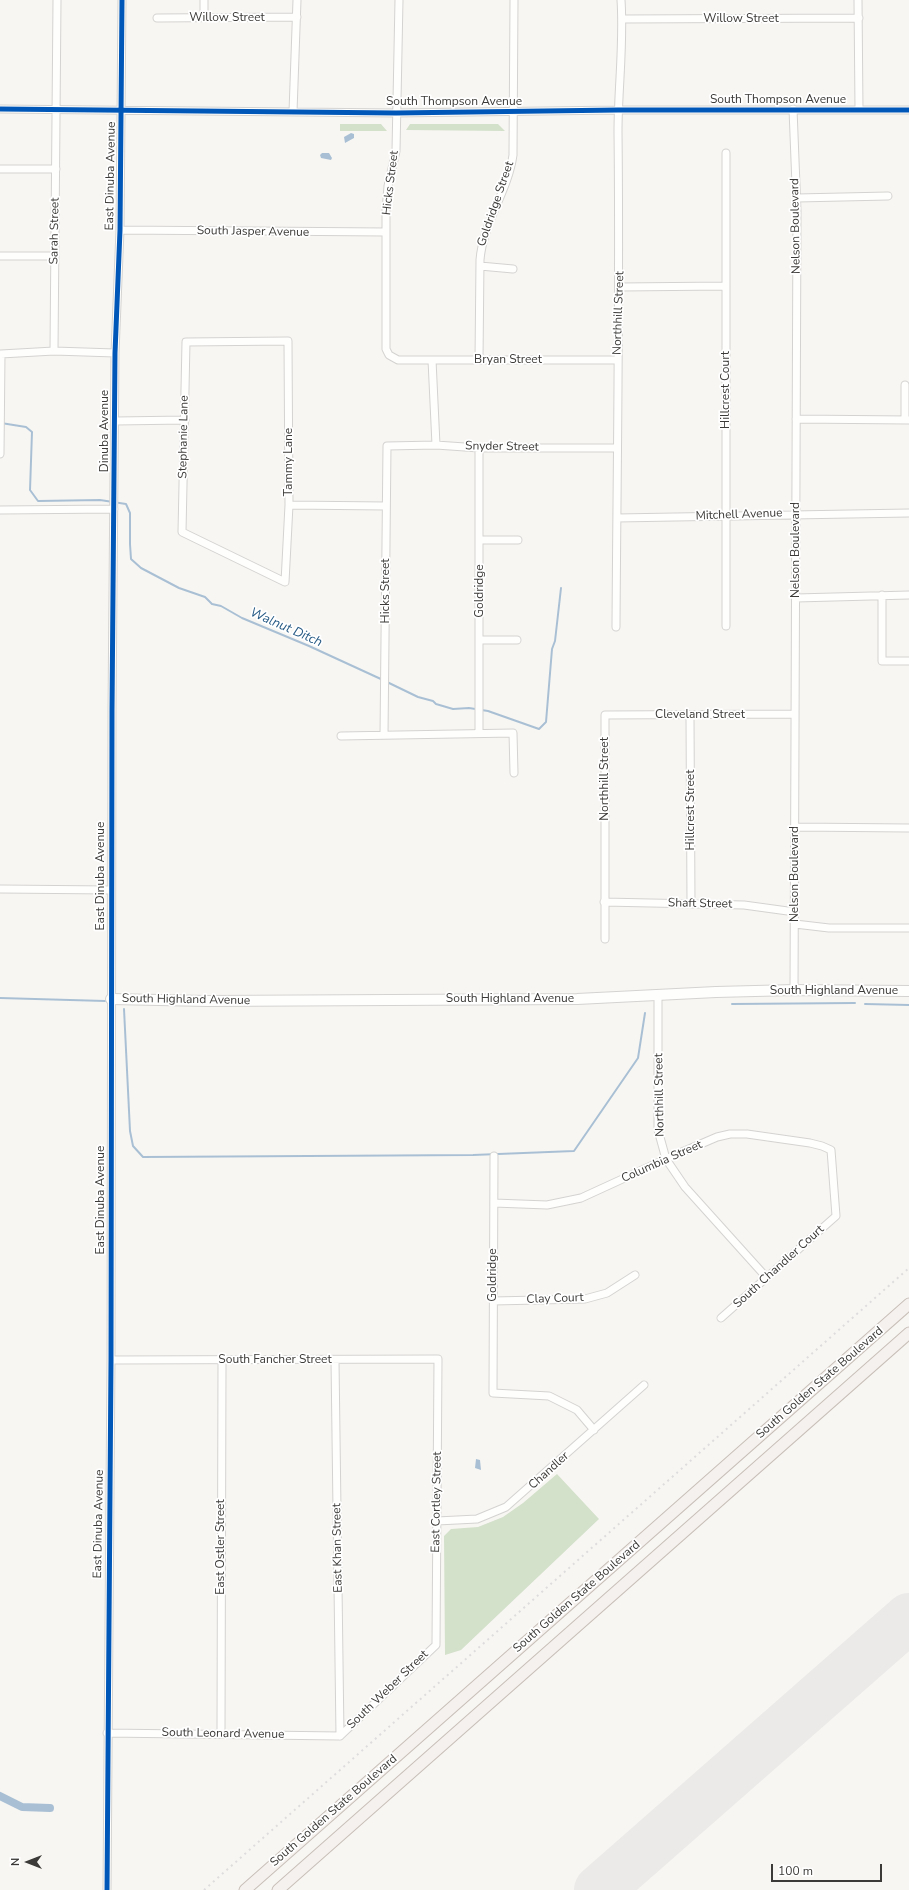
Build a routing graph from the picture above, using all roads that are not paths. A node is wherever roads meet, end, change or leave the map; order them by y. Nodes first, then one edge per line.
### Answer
1 (57, 0) edge
2 (122, 0) edge
3 (204, 0) edge
4 (297, 0) edge
5 (399, 0) edge
6 (514, 0) edge
7 (621, 0) edge
8 (858, 0) edge
9 (297, 17) junction
10 (157, 18) dead end
11 (204, 18) junction
12 (859, 18) junction
13 (622, 19) junction
14 (0, 109) edge
15 (122, 109) junction
16 (793, 109) junction
17 (859, 109) junction
18 (56, 110) junction
19 (618, 110) junction
20 (909, 110) edge
21 (293, 112) junction
22 (514, 112) junction
23 (396, 113) junction
24 (726, 154) dead end
25 (0, 169) edge
26 (56, 169) junction
27 (888, 196) dead end
28 (797, 198) junction
29 (120, 230) junction
30 (386, 232) junction
31 (0, 256) edge
32 (55, 256) junction
33 (480, 266) junction
34 (513, 269) dead end
35 (726, 286) junction
36 (620, 287) junction
37 (288, 341) joint
38 (54, 351) junction
39 (115, 353) junction
40 (398, 360) joint
41 (432, 360) junction
42 (479, 360) junction
43 (617, 360) junction
44 (906, 385) dead end
45 (796, 419) junction
46 (185, 420) junction
47 (907, 420) edge
48 (116, 421) junction
49 (436, 445) junction
50 (387, 446) joint
51 (479, 448) junction
52 (617, 448) junction
53 (0, 454) edge
54 (289, 505) junction
55 (386, 506) junction
56 (114, 509) junction
57 (0, 510) edge
58 (909, 512) edge
59 (796, 513) junction
60 (726, 516) junction
61 (617, 518) junction
62 (480, 540) junction
63 (518, 540) dead end
64 (285, 582) joint
65 (882, 595) junction
66 (909, 595) edge
67 (796, 598) junction
68 (726, 626) dead end
69 (616, 627) dead end
70 (480, 640) junction
71 (517, 640) dead end
72 (909, 661) edge
73 (795, 714) junction
74 (605, 715) joint
75 (690, 716) junction
76 (479, 733) junction
77 (384, 735) junction
78 (341, 736) dead end
79 (514, 773) dead end
80 (795, 827) junction
81 (909, 828) edge
82 (0, 889) edge
83 (111, 890) junction
84 (604, 902) junction
85 (691, 904) junction
86 (795, 912) junction
87 (795, 924) junction
88 (909, 928) edge
89 (605, 939) dead end
90 (794, 990) junction
91 (909, 991) edge
92 (658, 994) junction
93 (111, 999) junction
94 (494, 1156) dead end
95 (666, 1159) junction
96 (494, 1203) junction
97 (836, 1216) joint
98 (635, 1275) dead end
99 (767, 1278) junction
100 (493, 1301) junction
101 (909, 1304) edge
102 (721, 1318) dead end
103 (909, 1333) edge
104 (438, 1359) joint
105 (111, 1360) junction
106 (222, 1360) junction
107 (335, 1360) junction
108 (644, 1385) dead end
109 (594, 1430) junction
110 (437, 1521) junction
111 (436, 1645) joint
112 (107, 1733) junction
113 (221, 1734) junction
114 (340, 1736) junction
115 (107, 1890) edge
116 (245, 1890) edge
117 (278, 1890) edge

1 - 18 street, Sarah Street
2 - 15 street, East Dinuba Avenue
3 - 11 street
4 - 9 street
5 - 23 street, Hicks Street
6 - 22 street, Goldridge Street
7 - 13 street, Northhill Street
8 - 12 street
9 - 11 street, Willow Street
9 - 21 street
10 - 11 street, Willow Street
12 - 13 street, Willow Street
12 - 17 street
13 - 19 street, Northhill Street
14 - 18 street, South Thompson Avenue
15 - 18 street, South Thompson Avenue
15 - 21 street, South Thompson Avenue
15 - 29 street, East Dinuba Avenue
16 - 17 street, South Thompson Avenue
16 - 19 street, South Thompson Avenue
16 - 28 street, Nelson Boulevard
17 - 20 street, South Thompson Avenue
18 - 26 street, Sarah Street
19 - 22 street, South Thompson Avenue
19 - 36 street, Northhill Street
21 - 23 street, South Thompson Avenue
22 - 23 street, South Thompson Avenue
22 - 33 street, Goldridge Street
23 - 30 street, Hicks Street
24 - 35 street, Hillcrest Court
25 - 26 street
26 - 32 street, Sarah Street
27 - 28 street
28 - 45 street, Nelson Boulevard
29 - 30 street, South Jasper Avenue
29 - 39 street, East Dinuba Avenue
30 - 40 street, Hicks Street
31 - 32 street
32 - 38 street, Sarah Street
33 - 34 street
33 - 42 street, Goldridge Street
35 - 36 street
35 - 60 street, Hillcrest Court
36 - 43 street, Northhill Street
37 - 46 street, Stephanie Lane
37 - 54 street, Tammy Lane
38 - 39 street
38 - 53 street
39 - 48 street, Dinuba Avenue
40 - 41 street, Bryan Street
41 - 42 street, Bryan Street
41 - 49 street
42 - 43 street, Bryan Street
43 - 52 street, Northhill Street
44 - 47 street
45 - 47 street
45 - 59 street, Nelson Boulevard
46 - 48 street
46 - 64 street, Stephanie Lane
48 - 56 street, Dinuba Avenue
49 - 50 street, Snyder Street
49 - 51 street, Snyder Street
50 - 55 street, Hicks Street
51 - 52 street, Snyder Street
51 - 62 street, Goldridge
52 - 61 street, Northhill Street
54 - 55 street
54 - 64 street, Tammy Lane
55 - 77 street, Hicks Street
56 - 57 street
56 - 83 street, East Dinuba Avenue
58 - 59 street, Mitchell Avenue
59 - 60 street, Mitchell Avenue
59 - 67 street, Nelson Boulevard
60 - 61 street, Mitchell Avenue
60 - 68 street, Hillcrest Court
61 - 69 street, Northhill Street
62 - 63 street
62 - 70 street, Goldridge
65 - 66 street
65 - 67 street
65 - 72 street
67 - 73 street, Nelson Boulevard
70 - 71 street
70 - 76 street, Goldridge
73 - 75 street, Cleveland Street
73 - 80 street, Nelson Boulevard
74 - 75 street, Cleveland Street
74 - 84 street, Northhill Street
75 - 85 street, Hillcrest Street
76 - 77 street
76 - 79 street
77 - 78 street
80 - 81 street
80 - 86 street, Nelson Boulevard
82 - 83 street
83 - 93 street, East Dinuba Avenue
84 - 85 street, Shaft Street
84 - 89 street, Northhill Street
85 - 86 street, Shaft Street
86 - 87 street, Nelson Boulevard
87 - 88 street
87 - 90 street, Nelson Boulevard
90 - 91 street, South Highland Avenue
90 - 92 street, South Highland Avenue
92 - 93 street, South Highland Avenue
92 - 95 street, Northhill Street
93 - 105 street, East Dinuba Avenue
94 - 96 street, Goldridge
95 - 96 street, Columbia Street
95 - 97 street, Columbia Street
95 - 99 street, Northhill Street
96 - 100 street, Goldridge
97 - 99 street, South Chandler Court
98 - 100 street, Clay Court
99 - 102 street, South Chandler Court
100 - 109 street, Goldridge
101 - 116 main road, South Golden State Boulevard
103 - 117 main road, South Golden State Boulevard
104 - 107 street, South Fancher Street
104 - 110 street, East Cortley Street
105 - 106 street, South Fancher Street
105 - 112 street, East Dinuba Avenue
106 - 107 street, South Fancher Street
106 - 113 street, East Ostler Street
107 - 114 street, East Khan Street
108 - 109 street, Chandler
109 - 110 street, Chandler
110 - 111 street, East Cortley Street
111 - 114 street, South Weber Street
112 - 113 street, South Leonard Avenue
112 - 115 street, East Dinuba Avenue
113 - 114 street, South Leonard Avenue

